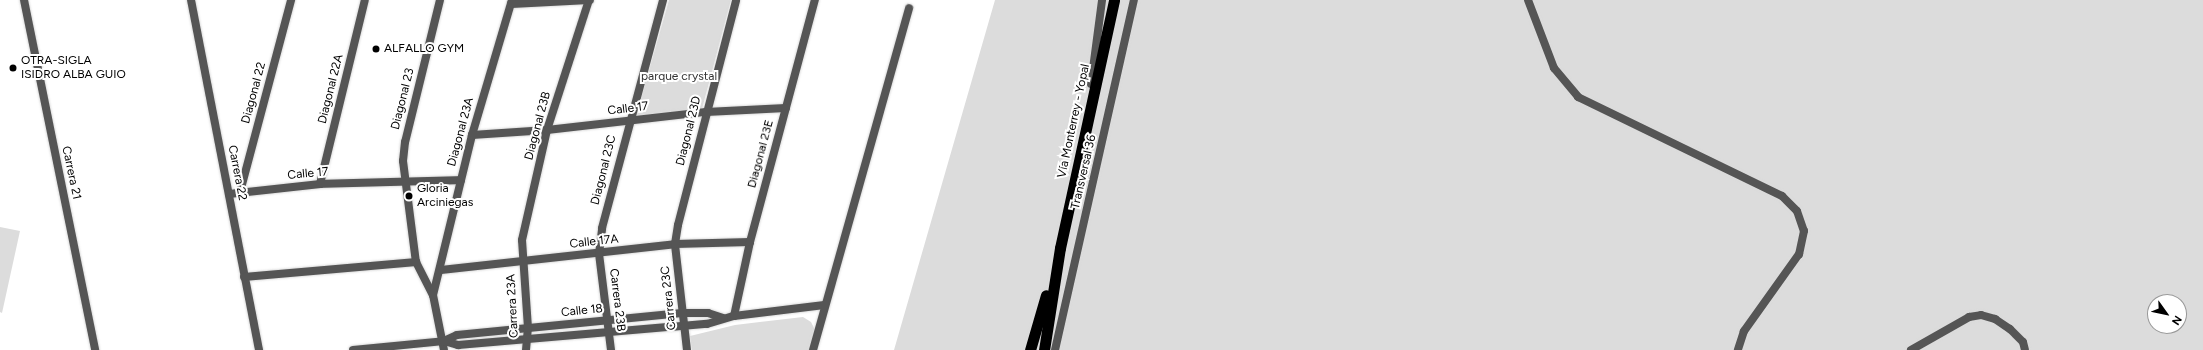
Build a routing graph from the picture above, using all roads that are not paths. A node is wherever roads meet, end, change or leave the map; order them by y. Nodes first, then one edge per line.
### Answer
1 (24, 0) edge
2 (190, 0) edge
3 (291, 0) edge
4 (365, 0) edge
5 (440, 0) edge
6 (589, 0) edge
7 (663, 0) edge
8 (736, 0) edge
9 (815, 0) edge
10 (1102, 0) edge
11 (1114, 0) edge
12 (1134, 0) edge
13 (1528, 0) edge
14 (512, 2) edge
15 (909, 8) dead end
16 (786, 108) junction
17 (706, 112) junction
18 (629, 120) junction
19 (547, 130) junction
20 (472, 135) junction
21 (1083, 144) junction
22 (461, 180) junction
23 (405, 181) junction
24 (320, 184) junction
25 (240, 192) junction
26 (229, 194) junction
27 (750, 242) junction
28 (675, 244) junction
29 (1060, 248) junction
30 (599, 254) junction
31 (522, 261) junction
32 (416, 262) junction
33 (441, 270) junction
34 (244, 277) junction
35 (433, 295) junction
36 (824, 305) junction
37 (682, 313) junction
38 (734, 316) junction
39 (723, 318) junction
40 (608, 320) junction
41 (684, 326) junction
42 (528, 328) junction
43 (610, 332) junction
44 (528, 339) junction
45 (444, 341) junction
46 (95, 350) edge
47 (259, 350) edge
48 (353, 350) edge
49 (444, 350) edge
50 (526, 350) edge
51 (611, 350) edge
52 (686, 350) edge
53 (814, 350) edge
54 (1030, 350) edge
55 (1044, 350) edge
56 (1055, 350) edge
57 (1738, 350) edge
58 (1911, 350) edge
59 (2025, 350) edge

1 - 46 street, Carrera 21
2 - 26 street, Carrera 22
3 - 25 street, Diagonal 22
4 - 24 street, Diagonal 22A
5 - 23 street, Diagonal 23
6 - 14 street
6 - 19 street, Diagonal 23B
7 - 18 street, Diagonal 23C
8 - 17 street, Diagonal 23D
9 - 16 street, Diagonal 23E
10 - 21 street, Transversal 36
11 - 21 highway, Vía Monterrey - Yopal
12 - 56 street, Transversal 36
13 - 57 street
14 - 20 street, Diagonal 23A
15 - 36 street
16 - 17 street, Calle 17
16 - 27 street, Diagonal 23E
17 - 18 street, Calle 17
17 - 28 street, Diagonal 23D
18 - 19 street, Calle 17
18 - 30 street, Diagonal 23C
19 - 20 street, Calle 17
19 - 31 street, Diagonal 23B
20 - 22 street, Diagonal 23A
21 - 29 highway, Vía Monterrey - Yopal
22 - 23 street, Calle 17
22 - 33 street, Diagonal 23A
23 - 24 street, Calle 17
23 - 32 street, Diagonal 23
24 - 25 street, Calle 17
25 - 26 street, Calle 17
26 - 34 street, Carrera 22
27 - 28 street, Calle 17A
27 - 38 street, Diagonal 23E
28 - 30 street, Calle 17A
28 - 37 street, Carrera 23C
29 - 54 highway, Vía Monterrey - Yopal
29 - 55 highway, Vía Monterrey - Yopal
30 - 31 street, Calle 17A
30 - 40 street, Carrera 23B
31 - 33 street, Calle 17A
31 - 42 street, Carrera 23A
32 - 34 street
32 - 35 street, Diagonal 23
33 - 35 street, Diagonal 23A
34 - 47 street, Carrera 22
35 - 45 street, Diagonal 23
36 - 38 street, Calle 18
36 - 53 street
37 - 39 street, Calle 18
37 - 40 street, Calle 18
37 - 41 street, Carrera 23C
38 - 39 street, Calle 18
39 - 41 street, Calle 18
40 - 42 street, Calle 18
40 - 43 street, Carrera 23B
41 - 43 street, Calle 18
41 - 52 street, Carrera 23C
42 - 44 street, Carrera 23A
42 - 45 street, Calle 18
43 - 44 street, Calle 18
43 - 51 street, Carrera 23B
44 - 45 street, Calle 18
44 - 50 street, Carrera 23A
45 - 48 street, Calle 18
45 - 49 street, Diagonal 23
58 - 59 street

